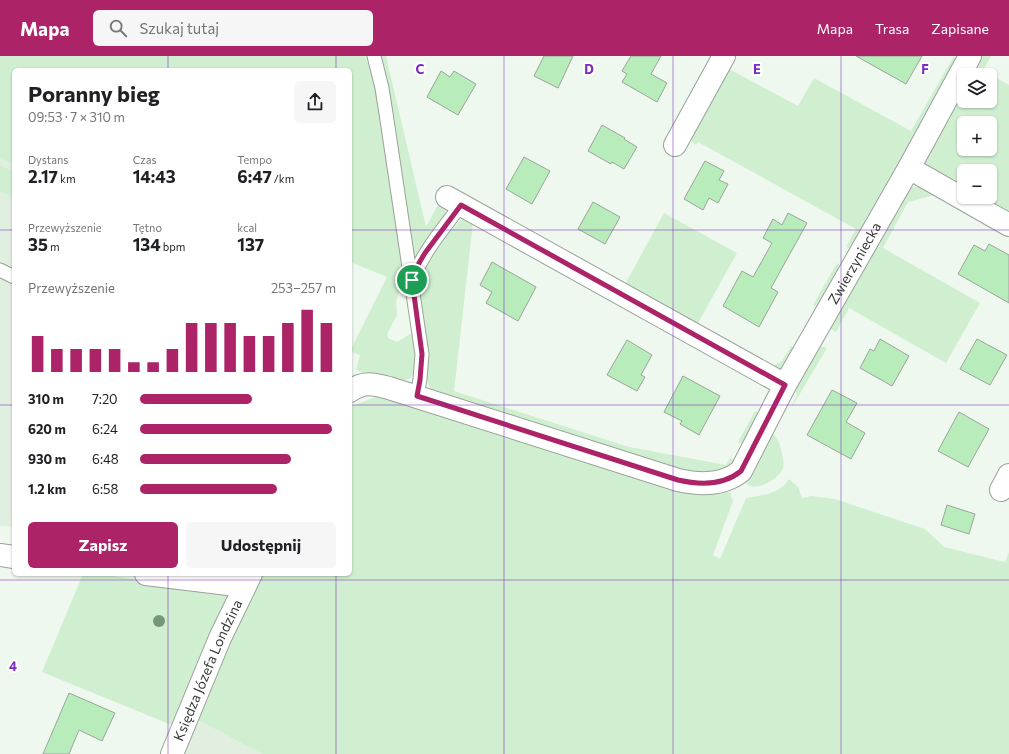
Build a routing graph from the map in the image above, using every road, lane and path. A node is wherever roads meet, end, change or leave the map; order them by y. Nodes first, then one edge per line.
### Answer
1 (374, 56) edge
2 (724, 56) edge
3 (970, 56) edge
4 (675, 145) dead end
5 (909, 168) junction
6 (454, 201) joint
7 (1009, 225) edge
8 (0, 270) edge
9 (12, 276) edge
10 (412, 280) junction
11 (785, 385) junction
12 (352, 390) edge
13 (417, 396) junction
14 (0, 555) edge
15 (12, 557) edge
16 (180, 576) edge
17 (248, 580) edge
18 (172, 754) edge

1 - 10 lane
2 - 4 street
3 - 5 street, Zwierzyniecka
5 - 7 street
5 - 11 street, Zwierzyniecka
6 - 10 lane
6 - 11 street
8 - 9 lane
10 - 13 lane
11 - 13 street, Zwierzyniecka
12 - 13 street
14 - 15 street
16 - 17 street
17 - 18 street, Księdza Józefa Londzina

